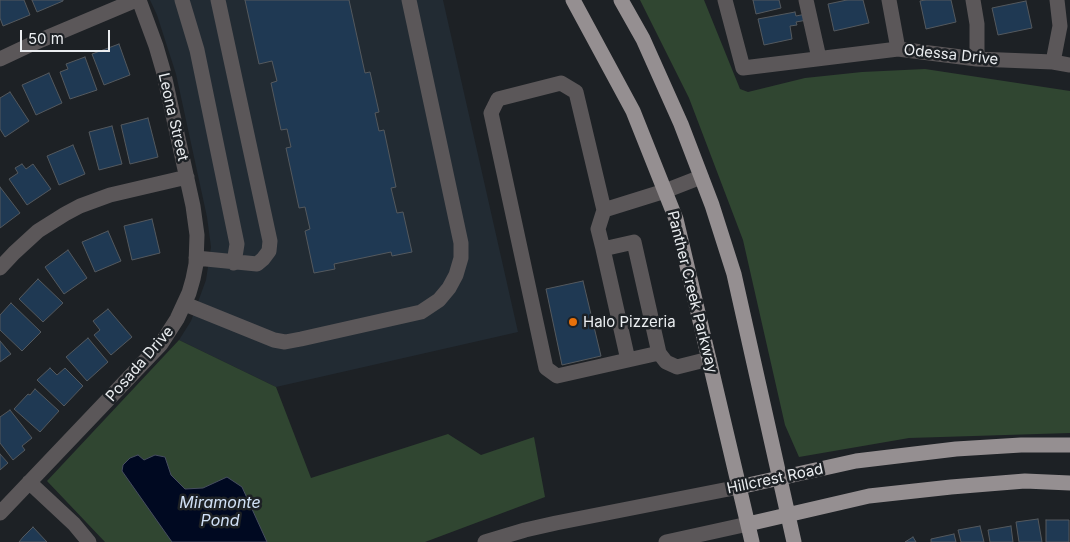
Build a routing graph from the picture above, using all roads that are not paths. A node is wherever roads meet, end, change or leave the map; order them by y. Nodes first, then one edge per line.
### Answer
1 (137, 0) edge
2 (182, 0) edge
3 (218, 0) edge
4 (409, 0) edge
5 (573, 0) edge
6 (621, 0) edge
7 (725, 0) edge
8 (806, 0) edge
9 (889, 0) edge
10 (973, 0) edge
11 (1057, 0) edge
12 (898, 48) junction
13 (819, 58) junction
14 (0, 59) edge
15 (977, 60) junction
16 (1054, 62) junction
17 (1070, 65) edge
18 (187, 177) junction
19 (701, 177) junction
20 (665, 191) junction
21 (604, 210) junction
22 (603, 250) junction
23 (196, 258) junction
24 (234, 263) junction
25 (0, 268) edge
26 (184, 304) junction
27 (659, 352) junction
28 (709, 359) junction
29 (628, 360) junction
30 (1070, 444) edge
31 (779, 478) junction
32 (30, 482) junction
33 (1070, 483) edge
34 (739, 487) junction
35 (0, 513) edge
36 (788, 514) junction
37 (748, 524) junction
38 (683, 540) edge
39 (89, 542) edge
40 (485, 542) edge
41 (666, 542) edge
42 (752, 542) edge
43 (794, 542) edge

1 - 14 street
1 - 18 street, Leona Street
2 - 24 street
3 - 24 street
4 - 26 street
5 - 20 main road, Panther Creek Parkway
6 - 19 main road
7 - 13 street, Odessa Drive
8 - 13 street
9 - 12 street
10 - 15 street
11 - 16 street
12 - 13 street, Odessa Drive
12 - 15 street, Odessa Drive
15 - 16 street, Odessa Drive
16 - 17 street, Odessa Drive
18 - 23 street, Posada Drive
18 - 25 street
19 - 20 street
19 - 31 main road
20 - 21 street
20 - 28 main road, Panther Creek Parkway
21 - 22 street
21 - 29 street
22 - 27 street
22 - 29 street
23 - 24 street
23 - 26 street, Posada Drive
26 - 32 street, Posada Drive
27 - 28 street
27 - 29 street
28 - 34 main road, Panther Creek Parkway
30 - 31 main road, Hillcrest Road
31 - 34 main road, Hillcrest Road
31 - 36 main road
32 - 35 street, Posada Drive
32 - 39 street
33 - 36 main road
34 - 37 main road, Panther Creek Parkway
34 - 40 street, Hillcrest Road
36 - 37 main road
36 - 43 main road
37 - 38 street
37 - 42 main road, Panther Creek Parkway
38 - 41 street

